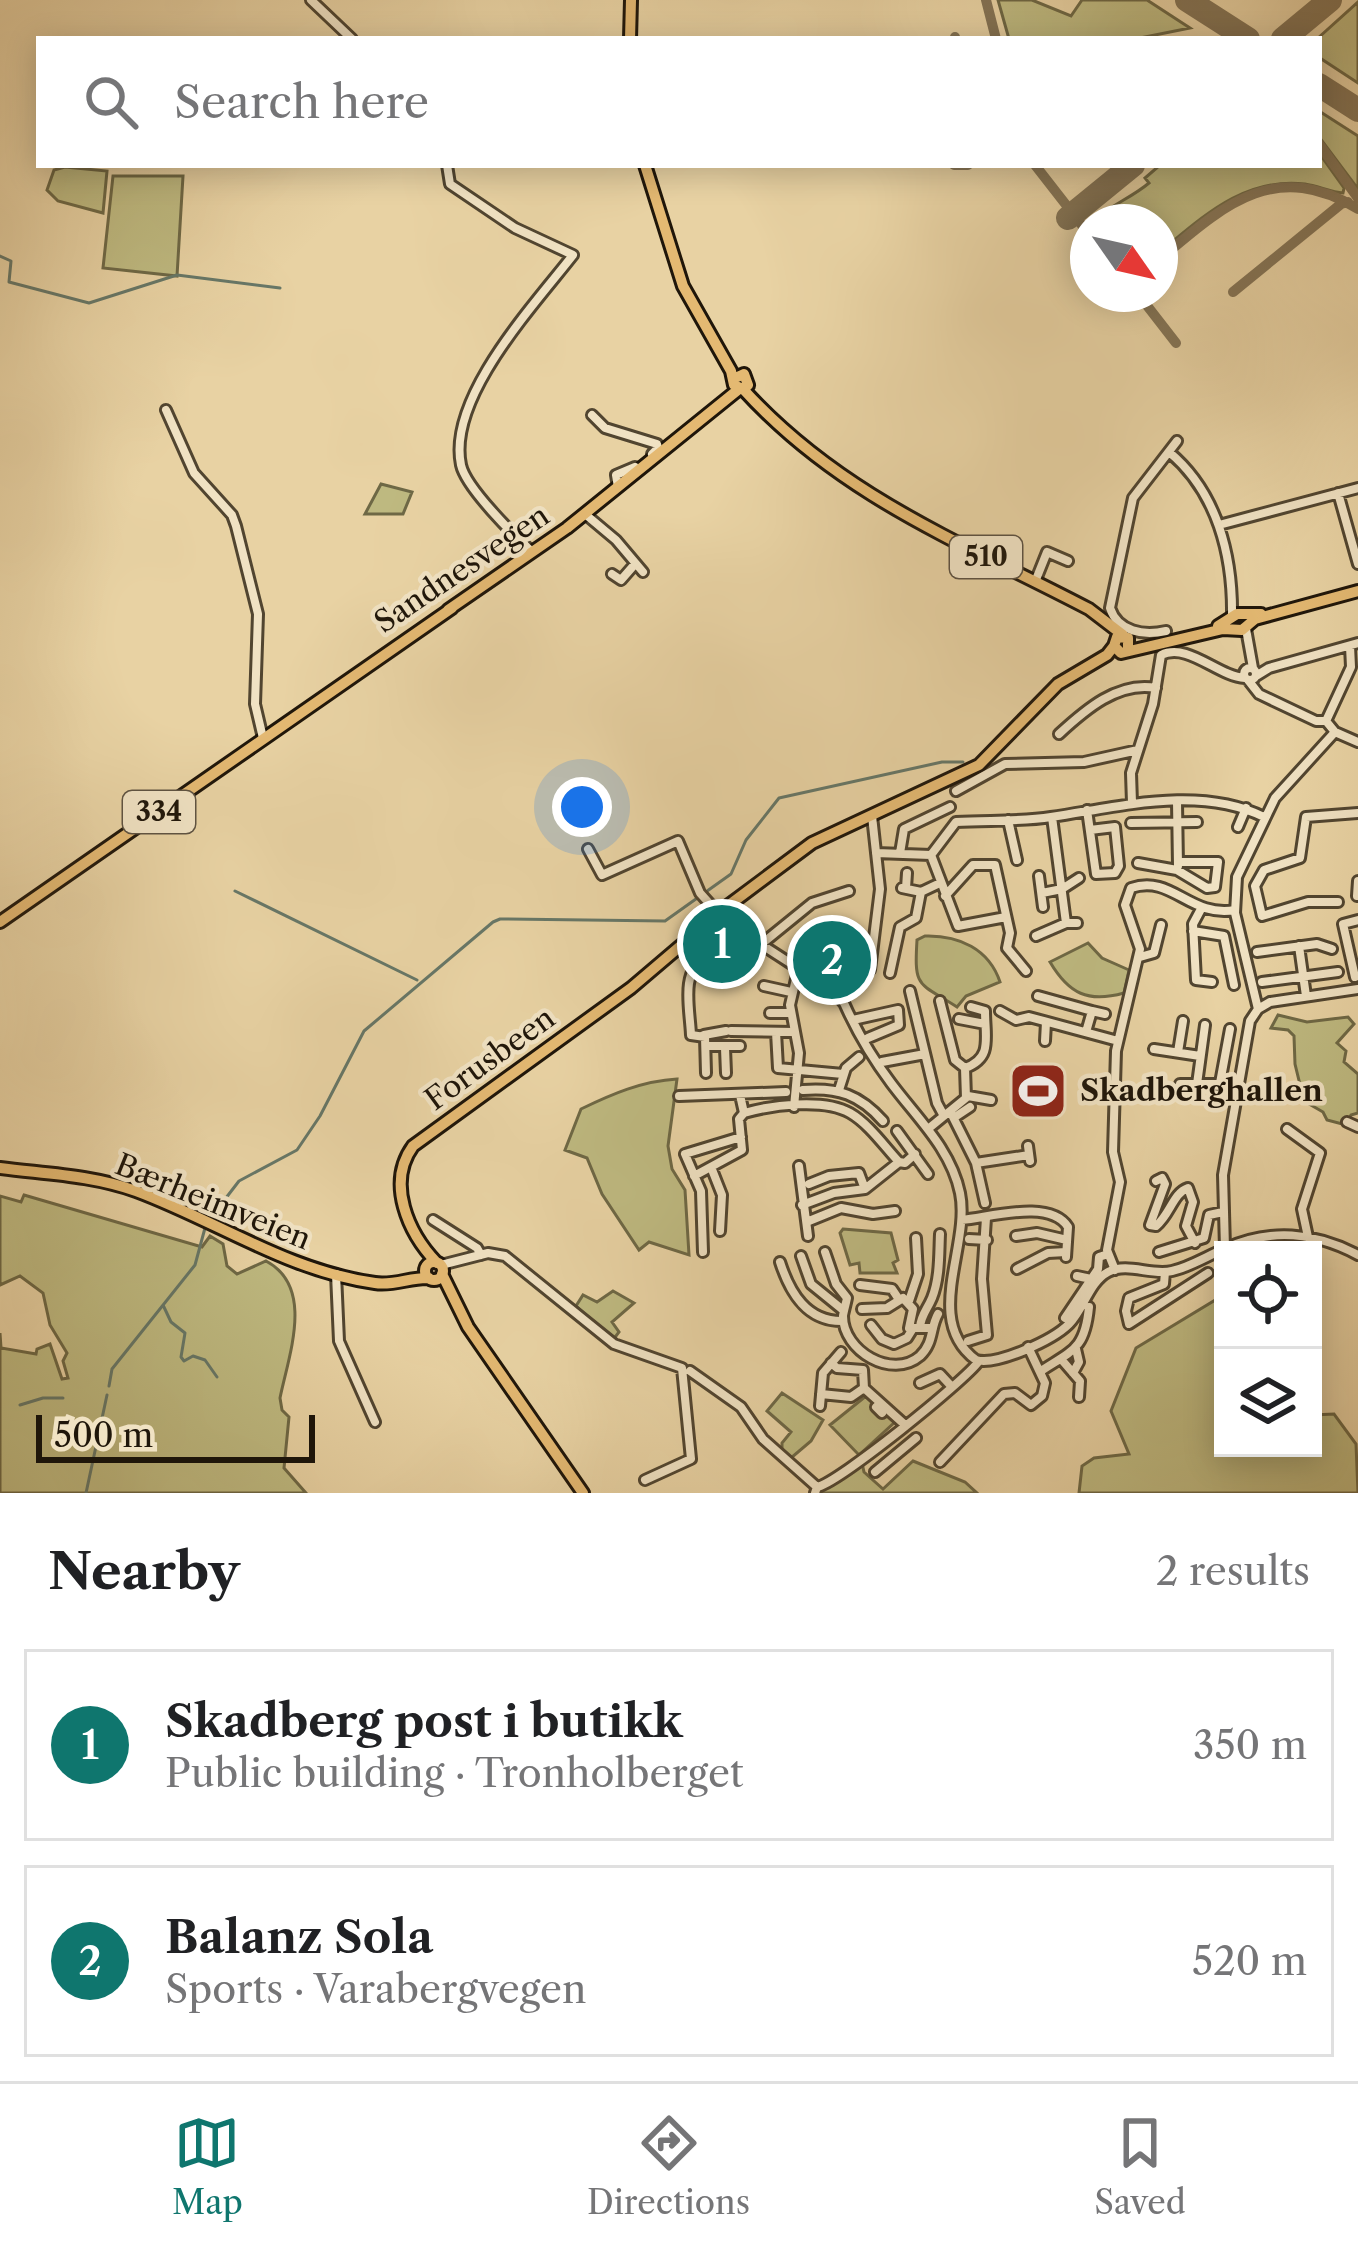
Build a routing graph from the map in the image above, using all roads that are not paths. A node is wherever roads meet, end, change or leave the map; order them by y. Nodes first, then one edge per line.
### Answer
1 (310, 0) edge
2 (631, 0) edge
3 (349, 36) edge
4 (630, 36) edge
5 (447, 168) edge
6 (646, 168) edge
7 (740, 382) junction
8 (166, 410) dead end
9 (592, 415) dead end
10 (1177, 441) dead end
11 (1169, 452) junction
12 (612, 486) junction
13 (1358, 488) edge
14 (1338, 493) junction
15 (590, 515) junction
16 (1219, 525) junction
17 (527, 550) junction
18 (1068, 561) dead end
19 (634, 564) junction
20 (1358, 564) edge
21 (643, 572) dead end
22 (612, 574) dead end
23 (1035, 582) junction
24 (1358, 589) edge
25 (452, 608) junction
26 (1111, 621) junction
27 (1239, 622) junction
28 (1166, 631) dead end
29 (1121, 644) junction
30 (1354, 645) edge
31 (1249, 675) junction
32 (1156, 688) junction
33 (316, 700) junction
34 (1326, 721) junction
35 (1335, 732) junction
36 (1059, 734) dead end
37 (263, 738) junction
38 (1358, 742) edge
39 (1138, 750) junction
40 (956, 791) dead end
41 (1177, 802) junction
42 (1132, 803) junction
43 (950, 807) dead end
44 (1246, 808) junction
45 (1087, 811) junction
46 (1358, 813) edge
47 (869, 817) junction
48 (1052, 817) junction
49 (1264, 817) junction
50 (1006, 820) junction
51 (1197, 822) dead end
52 (1131, 823) dead end
53 (1177, 823) junction
54 (1238, 827) dead end
55 (1090, 830) junction
56 (588, 849) dead end
57 (876, 853) junction
58 (900, 853) junction
59 (931, 855) junction
60 (1017, 860) dead end
61 (1242, 862) junction
62 (1138, 863) dead end
63 (1178, 866) junction
64 (907, 874) dead end
65 (1259, 874) junction
66 (1039, 876) dead end
67 (1079, 878) dead end
68 (1358, 881) edge
69 (940, 883) junction
70 (1062, 889) junction
71 (849, 891) dead end
72 (921, 892) junction
73 (1042, 893) junction
74 (945, 896) junction
75 (1358, 896) edge
76 (1338, 902) dead end
77 (1043, 908) dead end
78 (1201, 909) junction
79 (1235, 910) junction
80 (724, 914) junction
81 (1006, 917) junction
82 (1358, 920) edge
83 (0, 922) edge
84 (1161, 926) dead end
85 (1193, 931) junction
86 (1036, 937) dead end
87 (760, 945) junction
88 (1299, 946) junction
89 (1332, 949) dead end
90 (1257, 952) dead end
91 (1140, 957) junction
92 (801, 967) junction
93 (870, 970) dead end
94 (1027, 971) dead end
95 (1338, 972) dead end
96 (1356, 972) edge
97 (890, 974) dead end
98 (1303, 976) junction
99 (1213, 982) dead end
100 (1262, 982) dead end
101 (1234, 985) dead end
102 (764, 986) dead end
103 (792, 987) junction
104 (1358, 989) edge
105 (910, 991) dead end
106 (1038, 996) dead end
107 (1306, 996) junction
108 (940, 1000) dead end
109 (971, 1006) dead end
110 (1260, 1007) junction
111 (1000, 1011) dead end
112 (1092, 1011) junction
113 (790, 1012) junction
114 (770, 1013) dead end
115 (1105, 1014) dead end
116 (959, 1019) dead end
117 (854, 1020) junction
118 (1046, 1022) junction
119 (1183, 1022) dead end
120 (985, 1024) junction
121 (1205, 1025) dead end
122 (1230, 1029) dead end
123 (776, 1032) junction
124 (794, 1032) junction
125 (1086, 1032) junction
126 (704, 1035) junction
127 (868, 1038) dead end
128 (1045, 1041) dead end
129 (1118, 1041) junction
130 (706, 1046) junction
131 (740, 1046) dead end
132 (725, 1048) junction
133 (1154, 1049) dead end
134 (1178, 1052) junction
135 (925, 1054) junction
136 (1200, 1056) junction
137 (859, 1058) dead end
138 (707, 1059) junction
139 (725, 1059) junction
140 (882, 1062) dead end
141 (965, 1068) junction
142 (726, 1072) dead end
143 (798, 1072) junction
144 (706, 1073) dead end
145 (843, 1074) junction
146 (1220, 1083) junction
147 (1180, 1084) dead end
148 (1196, 1084) junction
149 (1238, 1084) junction
150 (803, 1090) dead end
151 (839, 1090) junction
152 (786, 1092) dead end
153 (740, 1095) junction
154 (679, 1096) dead end
155 (968, 1096) junction
156 (991, 1100) dead end
157 (794, 1107) junction
158 (970, 1107) dead end
159 (744, 1113) junction
160 (950, 1115) junction
161 (883, 1121) dead end
162 (1347, 1122) dead end
163 (1358, 1127) edge
164 (928, 1129) junction
165 (1286, 1129) dead end
166 (897, 1131) dead end
167 (741, 1137) junction
168 (915, 1154) junction
169 (1029, 1154) dead end
170 (899, 1162) junction
171 (976, 1163) junction
172 (799, 1166) dead end
173 (711, 1167) junction
174 (0, 1168) edge
175 (928, 1174) dead end
176 (694, 1177) junction
177 (810, 1181) dead end
178 (1156, 1181) dead end
179 (865, 1190) junction
180 (831, 1194) junction
181 (982, 1199) dead end
182 (802, 1205) junction
183 (835, 1209) junction
184 (896, 1211) dead end
185 (1222, 1212) junction
186 (986, 1217) junction
187 (433, 1220) dead end
188 (962, 1220) junction
189 (809, 1222) dead end
190 (720, 1231) dead end
191 (940, 1234) dead end
192 (1016, 1235) dead end
193 (808, 1237) dead end
194 (1308, 1237) junction
195 (916, 1238) dead end
196 (969, 1239) dead end
197 (987, 1240) junction
198 (1068, 1240) junction
199 (1225, 1241) edge
200 (1245, 1241) edge
201 (1196, 1243) junction
202 (703, 1252) dead end
203 (825, 1252) dead end
204 (1159, 1252) dead end
205 (1214, 1253) edge
206 (1108, 1254) junction
207 (481, 1255) junction
208 (1358, 1255) edge
209 (800, 1256) dead end
210 (780, 1262) dead end
211 (1017, 1269) dead end
212 (1114, 1270) junction
213 (435, 1271) junction
214 (1165, 1272) junction
215 (1208, 1273) dead end
216 (336, 1274) junction
217 (1077, 1276) dead end
218 (1091, 1280) junction
219 (860, 1286) dead end
220 (898, 1298) junction
221 (909, 1301) junction
222 (1089, 1307) dead end
223 (862, 1309) dead end
224 (950, 1312) junction
225 (843, 1316) junction
226 (1065, 1318) dead end
227 (872, 1325) dead end
228 (916, 1328) junction
229 (933, 1328) junction
230 (968, 1341) dead end
231 (1028, 1347) junction
232 (1076, 1349) junction
233 (841, 1352) dead end
234 (1061, 1359) junction
235 (978, 1361) junction
236 (831, 1363) junction
237 (686, 1370) junction
238 (1041, 1371) junction
239 (1073, 1373) junction
240 (920, 1382) dead end
241 (952, 1387) junction
242 (864, 1388) junction
243 (821, 1394) junction
244 (1079, 1397) dead end
245 (820, 1406) dead end
246 (375, 1422) dead end
247 (904, 1424) junction
248 (891, 1435) junction
249 (916, 1438) dead end
250 (903, 1448) junction
251 (940, 1462) dead end
252 (875, 1472) dead end
253 (645, 1480) dead end
254 (816, 1490) edge
255 (583, 1493) edge

1 - 3 street
2 - 4 main road
5 - 17 street
6 - 7 main road, 510
7 - 12 main road, Sandnesvegen / 334
7 - 23 main road, 510
8 - 37 street
9 - 12 street, Sandnesvegen
10 - 11 street
11 - 16 street
11 - 26 street
12 - 15 main road, Sandnesvegen / 334
13 - 14 street
14 - 16 street
14 - 20 street
15 - 17 main road, Sandnesvegen / 334
15 - 19 street, Sandnesvegen
16 - 27 street
17 - 25 main road, Sandnesvegen / 334
18 - 23 street
19 - 21 street, Sandnesvegen
19 - 22 street
23 - 26 main road, 510
24 - 27 main road, Forusbeen
25 - 33 main road, 334
25 - 33 main road, Sandnesvegen / 334
26 - 28 street
26 - 29 main road, 510
27 - 29 main road, Forusbeen
27 - 31 street
29 - 47 main road, Forusbeen
30 - 31 street
30 - 34 street
31 - 32 street
31 - 34 street
32 - 36 street
32 - 39 street
33 - 37 main road, 334
34 - 35 street
35 - 38 street
35 - 49 street
37 - 83 main road, 334
39 - 40 street
39 - 42 street
41 - 42 street
41 - 44 street
41 - 53 street
42 - 45 street
43 - 58 street
44 - 49 street
44 - 54 street
45 - 48 street
45 - 55 street
46 - 65 street
47 - 57 street
47 - 80 main road, Forusbeen
48 - 50 street
48 - 70 street
49 - 61 street
50 - 59 street
50 - 60 street
51 - 53 street
52 - 53 street
53 - 63 street
55 - 55 street
56 - 80 street
57 - 58 street
57 - 93 street
58 - 59 street
59 - 69 street
61 - 65 street
61 - 79 street
62 - 63 street
63 - 63 street
64 - 72 street
65 - 76 street
66 - 73 street
67 - 70 street
68 - 75 street
69 - 72 street
69 - 74 street
70 - 73 street
70 - 86 street
71 - 87 street
72 - 97 street
73 - 77 street
74 - 81 street
74 - 81 street
78 - 79 street
78 - 85 street
78 - 91 street
79 - 110 street
80 - 87 street
80 - 213 main road, Forusbeen
81 - 94 street
82 - 96 street
84 - 91 street
85 - 99 street
85 - 101 street
87 - 92 street
87 - 126 street
88 - 89 street
88 - 90 street
88 - 98 street
91 - 129 street
92 - 103 street
92 - 117 street
95 - 98 street
98 - 100 street
98 - 107 street
102 - 103 street
103 - 113 street
104 - 107 street
105 - 135 street
106 - 112 street
107 - 110 street
108 - 141 street
109 - 120 street
110 - 149 street
111 - 118 street
112 - 115 street
112 - 125 street
113 - 114 street
113 - 124 street
116 - 120 street
117 - 127 street
117 - 164 street
118 - 125 street
118 - 128 street
119 - 134 street
120 - 141 street
121 - 136 street
122 - 146 street
123 - 124 street
123 - 126 street
123 - 143 street
124 - 143 street
125 - 129 street
126 - 130 street
129 - 206 street
130 - 132 street
130 - 138 street
131 - 132 street
132 - 139 street
133 - 134 street
134 - 136 street
135 - 140 street
135 - 160 street
136 - 148 street
137 - 145 street
138 - 139 street
138 - 144 street
139 - 142 street
141 - 155 street
143 - 145 street
143 - 157 street
145 - 151 street
146 - 148 street
146 - 149 street
147 - 148 street
149 - 185 street
150 - 151 street
151 - 161 street
152 - 153 street
153 - 154 street
153 - 159 street
155 - 156 street
155 - 160 street
157 - 159 street
157 - 170 street
158 - 160 street
159 - 167 street
160 - 164 street
160 - 171 street
162 - 163 street
164 - 188 street
165 - 194 street
166 - 168 street
167 - 173 street
167 - 176 street
168 - 170 street
168 - 175 street
169 - 171 street
170 - 179 street
171 - 181 street
172 - 182 street
173 - 176 street
173 - 190 street
174 - 216 main road, Bærheimveien
176 - 202 street
177 - 179 street
178 - 201 street
179 - 180 street
180 - 182 street
180 - 183 street
182 - 193 street
183 - 184 street
183 - 189 street
185 - 199 street
185 - 201 street
186 - 188 street
186 - 197 street
186 - 198 street
187 - 207 street
188 - 224 street
191 - 228 street
192 - 198 street
194 - 200 street
194 - 208 street
195 - 221 street
196 - 197 street
197 - 230 street
198 - 211 street
201 - 204 street
203 - 225 street
205 - 214 street
206 - 212 street
206 - 218 street
207 - 213 street
207 - 237 street
209 - 225 street
210 - 225 street
212 - 214 street
212 - 231 street
213 - 216 main road, Bærheimveien
213 - 255 main road
214 - 215 street
216 - 246 street, Bærheimveien
217 - 218 street
218 - 226 street
219 - 220 street
220 - 221 street
220 - 223 street
221 - 228 street
222 - 232 street
224 - 229 street
224 - 235 street
225 - 229 street
227 - 228 street
228 - 229 street
231 - 235 street
231 - 238 street
232 - 234 street
232 - 239 street
233 - 236 street
234 - 238 street
234 - 239 street
235 - 241 street
236 - 242 street
236 - 243 street
237 - 253 street
237 - 254 street
238 - 251 street
239 - 244 street
240 - 241 street
241 - 247 street
242 - 243 street
242 - 247 street
243 - 245 street
247 - 248 street
248 - 250 street
248 - 254 street
249 - 250 street
250 - 252 street

